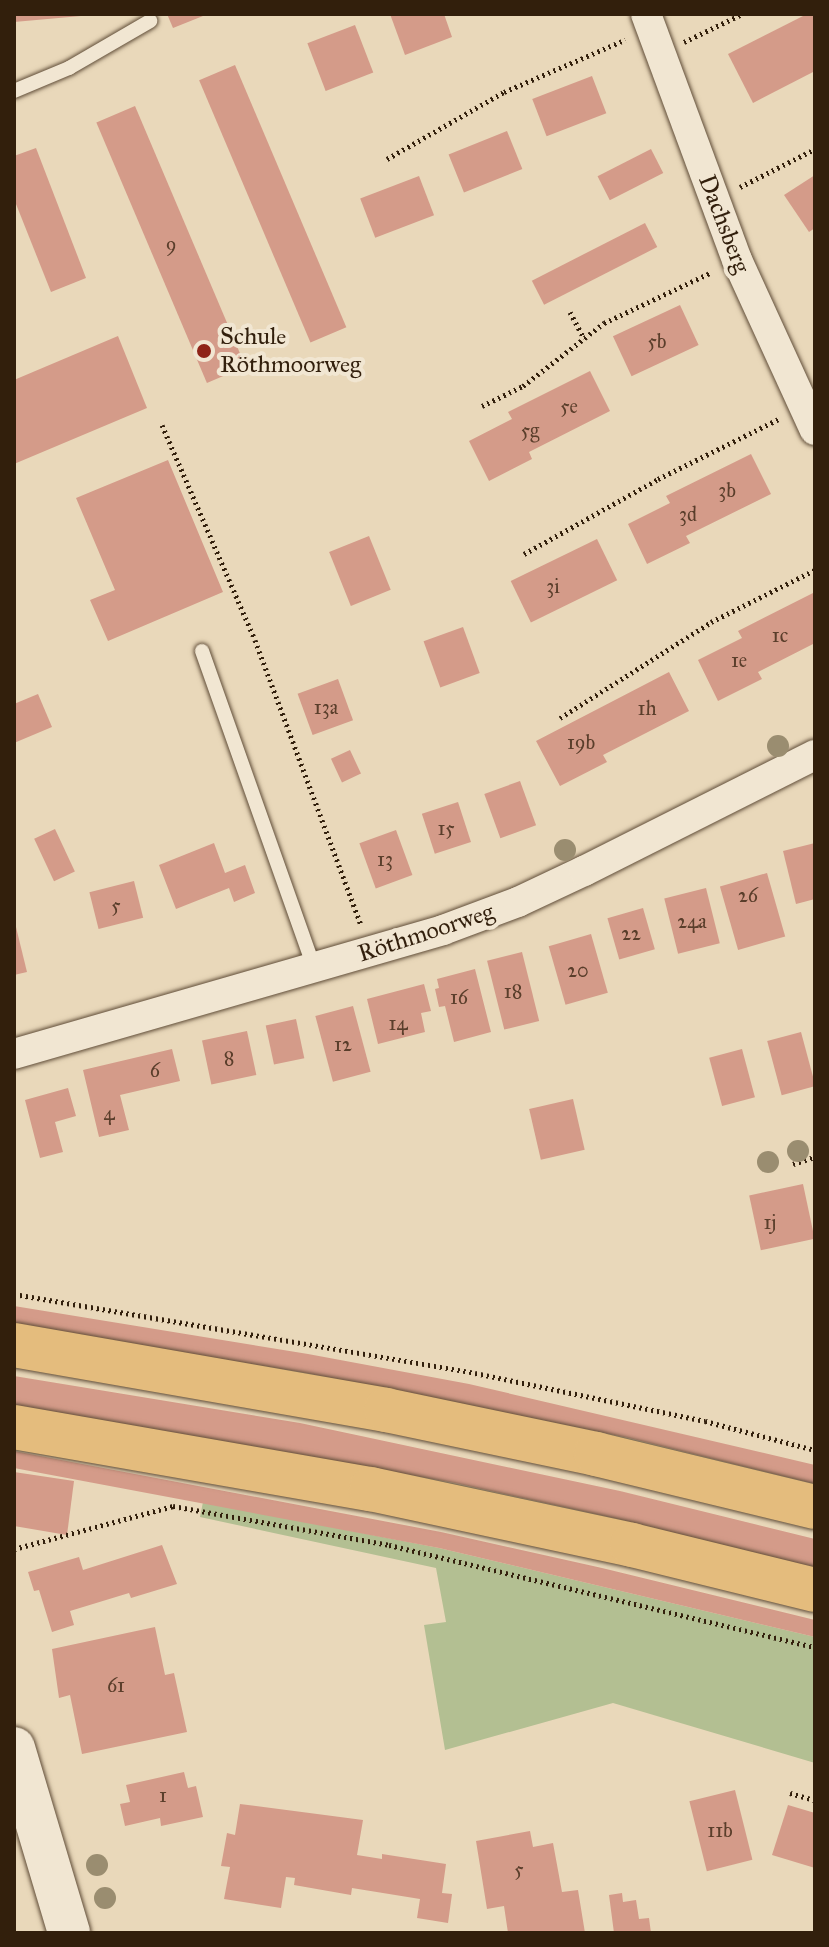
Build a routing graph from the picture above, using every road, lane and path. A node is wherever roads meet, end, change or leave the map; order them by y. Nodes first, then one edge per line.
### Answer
1 (742, 14) edge
2 (150, 21) dead end
3 (653, 32) edge
4 (14, 91) edge
5 (815, 149) edge
6 (387, 159) dead end
7 (714, 200) junction
8 (737, 260) junction
9 (570, 312) dead end
10 (584, 338) junction
11 (482, 406) dead end
12 (809, 418) edge
13 (162, 425) dead end
14 (524, 554) dead end
15 (815, 570) edge
16 (202, 651) dead end
17 (560, 718) dead end
18 (815, 755) edge
19 (370, 952) junction
20 (314, 969) junction
21 (14, 1054) edge
22 (815, 1157) edge
23 (793, 1164) dead end
24 (14, 1294) edge
25 (14, 1345) edge
26 (14, 1427) edge
27 (815, 1450) edge
28 (815, 1507) edge
29 (14, 1549) edge
30 (815, 1590) edge
31 (815, 1647) edge
32 (14, 1748) edge
33 (790, 1793) dead end
34 (815, 1800) edge
35 (69, 1933) edge

1 - 3 path
2 - 4 lane
3 - 6 path
3 - 7 street, Dachsberg
5 - 7 path
7 - 8 street, Dachsberg
8 - 10 path
8 - 12 street, Dachsberg
9 - 10 path
10 - 11 path
12 - 14 path
13 - 19 path
15 - 17 path
16 - 20 lane
18 - 19 street, Röthmoorweg
19 - 20 street, Röthmoorweg
20 - 21 street, Röthmoorweg
22 - 23 path
24 - 27 path
25 - 28 highway
26 - 30 highway
29 - 31 path
32 - 35 main road
33 - 34 path

